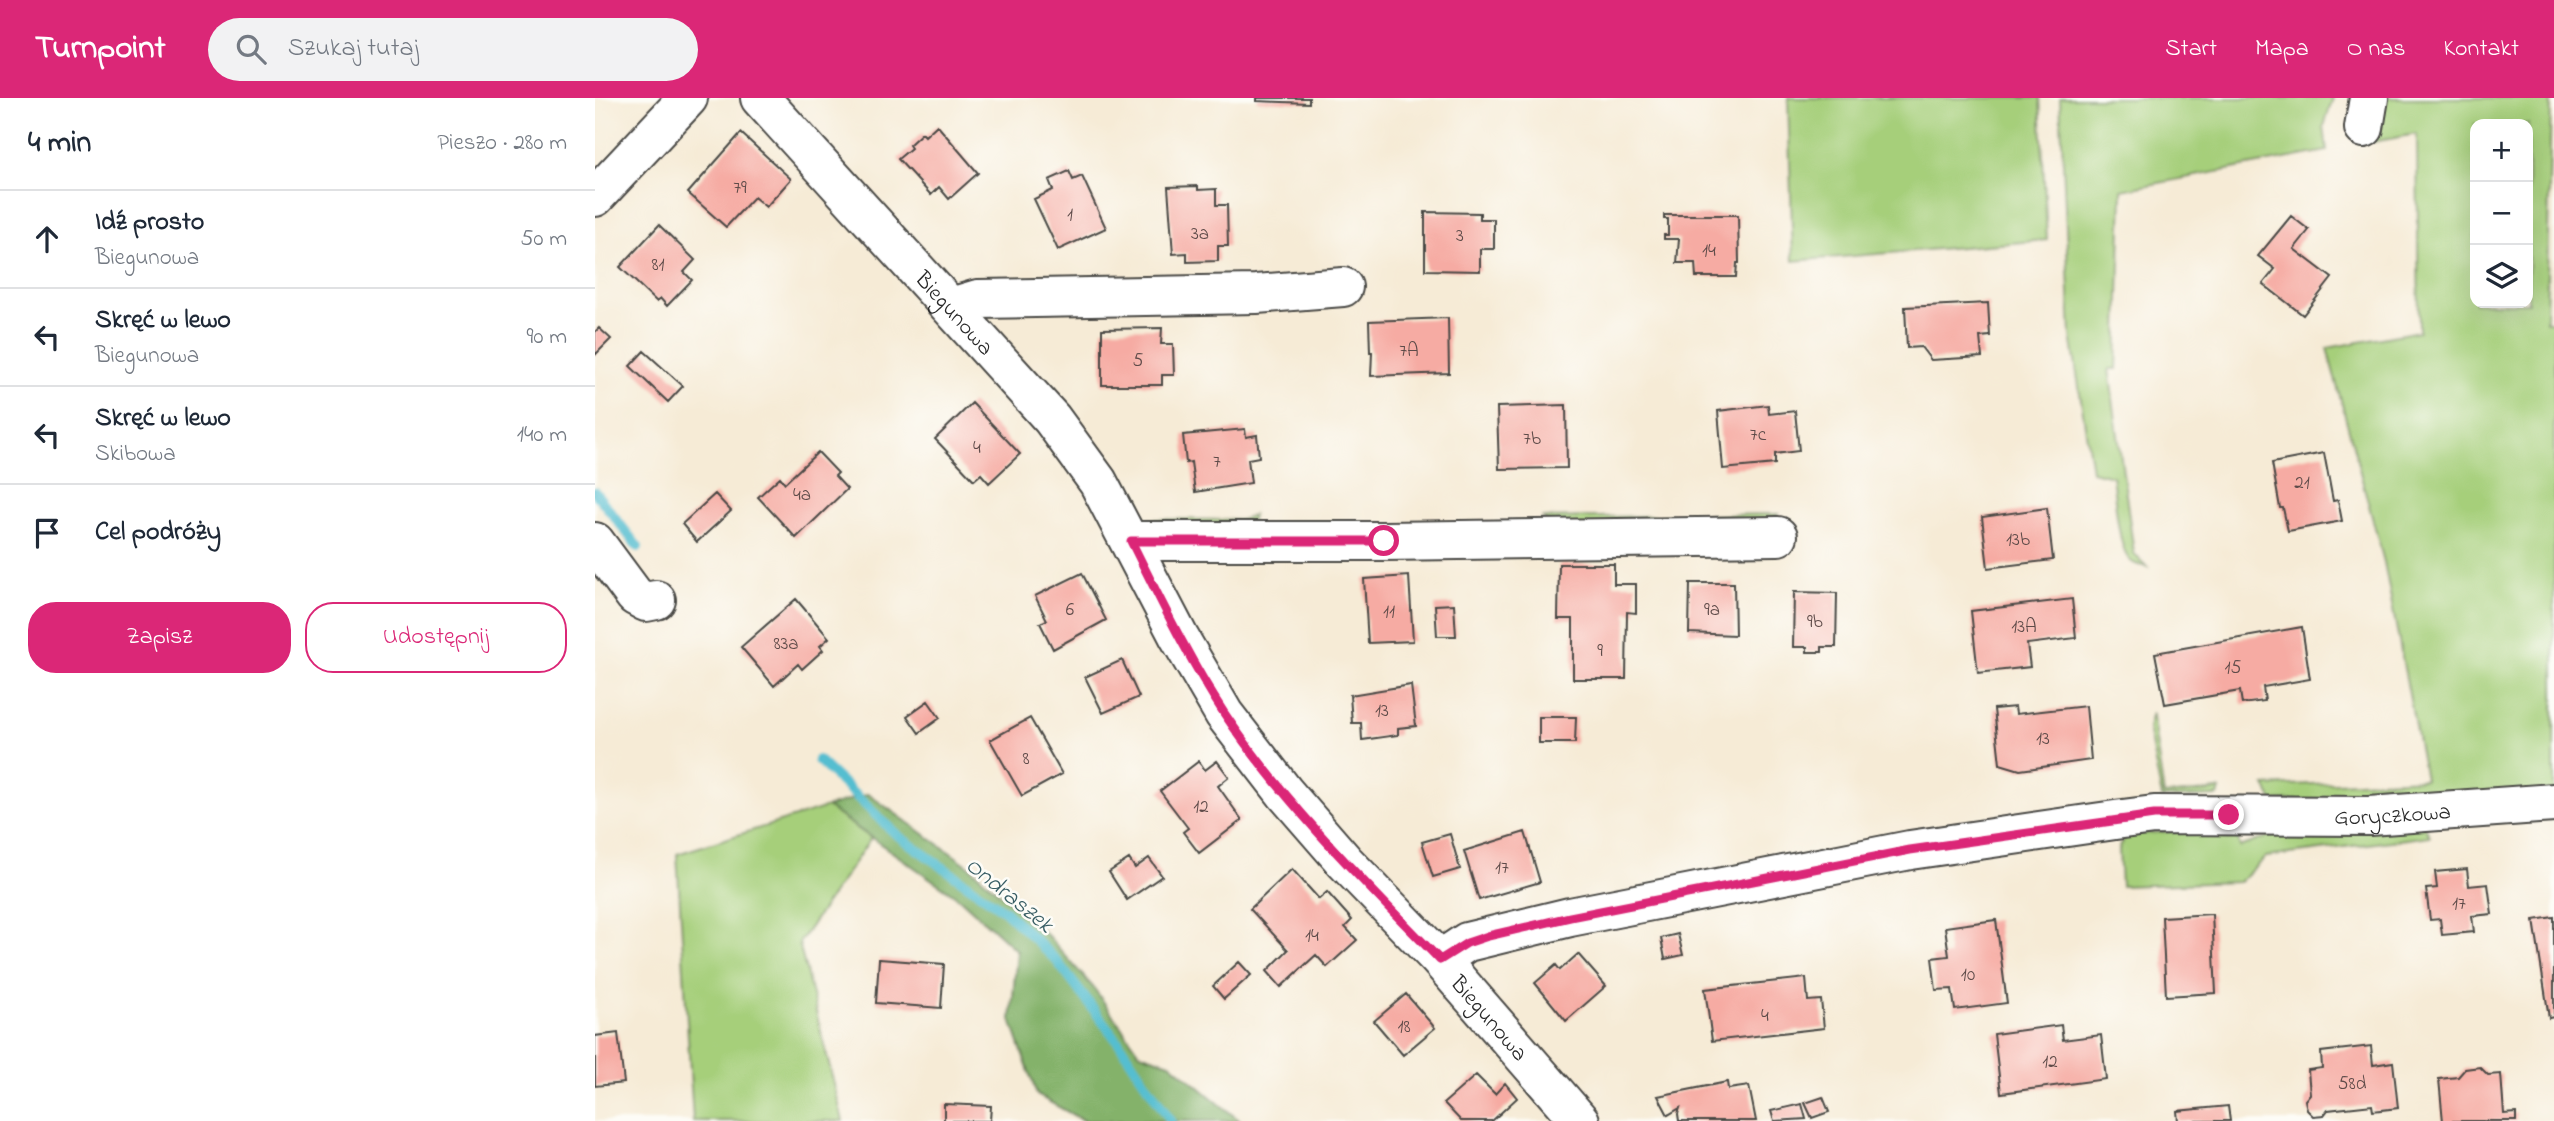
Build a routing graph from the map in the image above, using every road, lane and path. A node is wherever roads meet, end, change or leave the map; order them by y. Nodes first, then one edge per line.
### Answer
1 (688, 98) edge
2 (760, 98) edge
3 (595, 197) edge
4 (1343, 287) dead end
5 (951, 307) junction
6 (1778, 536) dead end
7 (1131, 541) junction
8 (595, 542) edge
9 (656, 600) dead end
10 (2554, 803) edge
11 (1440, 960) junction
12 (1580, 1121) edge

1 - 3 street
2 - 5 street, Biegunowa
4 - 5 street
5 - 7 street, Biegunowa
6 - 7 street
7 - 11 street, Biegunowa
8 - 9 street
10 - 11 street, Goryczkowa
11 - 12 street, Biegunowa

